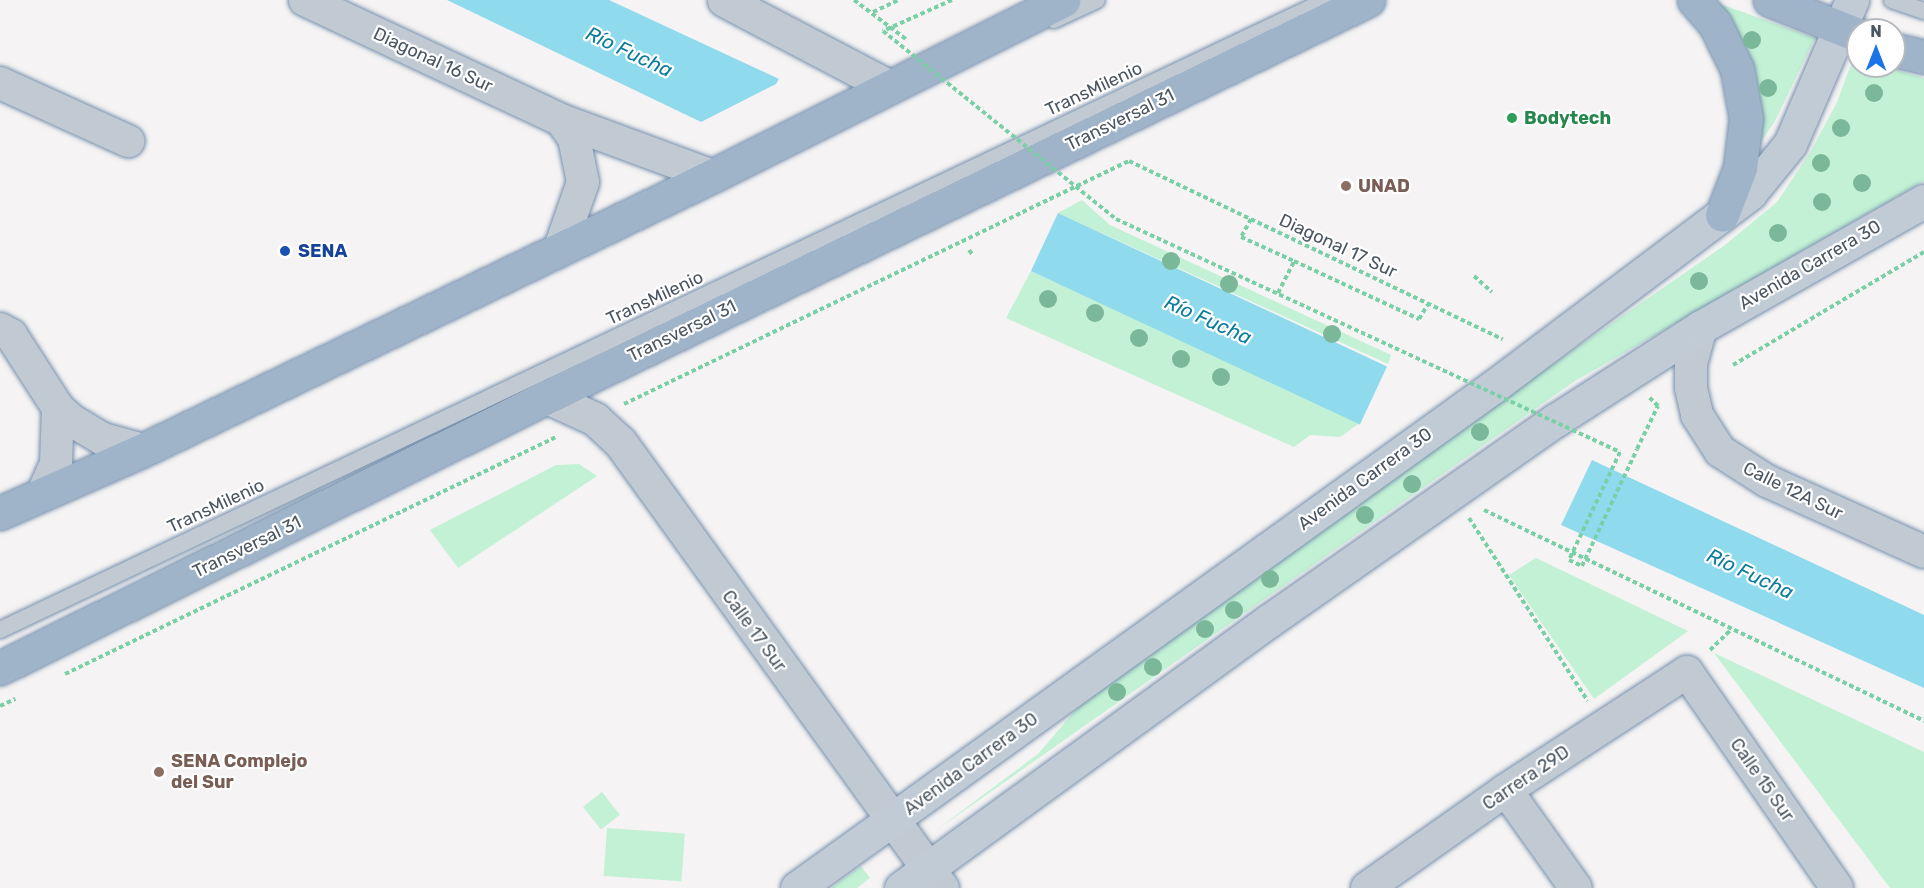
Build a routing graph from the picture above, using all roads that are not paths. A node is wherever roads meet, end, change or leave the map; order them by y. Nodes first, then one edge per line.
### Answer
1 (305, 0) edge
2 (724, 0) edge
3 (1063, 0) edge
4 (1097, 0) edge
5 (1327, 0) edge
6 (1368, 0) edge
7 (1694, 0) edge
8 (1770, 0) edge
9 (1892, 0) edge
10 (1924, 11) edge
11 (1846, 20) edge
12 (1846, 29) edge
13 (1906, 53) edge
14 (1924, 57) edge
15 (0, 83) edge
16 (890, 87) junction
17 (561, 120) junction
18 (128, 141) dead end
19 (712, 176) junction
20 (1924, 201) edge
21 (1722, 215) junction
22 (560, 248) junction
23 (1701, 327) junction
24 (4, 334) edge
25 (547, 397) junction
26 (58, 408) junction
27 (143, 450) junction
28 (42, 495) junction
29 (0, 513) edge
30 (0, 526) edge
31 (1924, 552) edge
32 (0, 630) edge
33 (0, 668) edge
34 (1688, 672) joint
35 (1506, 790) junction
36 (891, 821) junction
37 (935, 878) edge
38 (797, 888) edge
39 (901, 888) edge
40 (1367, 888) edge
41 (1576, 888) edge
42 (1837, 888) edge

1 - 17 street, Diagonal 16 Sur
2 - 16 street
3 - 16 highway
4 - 30 lane
5 - 32 lane, TransMilenio
6 - 25 highway, Transversal 31
7 - 21 highway
8 - 11 highway
9 - 10 lane
12 - 21 main road, Avenida Carrera 30
13 - 14 highway
15 - 18 street
16 - 19 highway
17 - 19 street, Diagonal 16 Sur
17 - 22 street
19 - 22 highway
20 - 23 main road, Avenida Carrera 30
21 - 36 main road, Avenida Carrera 30
22 - 27 highway
23 - 31 street, Calle 12A Sur
23 - 37 main road, Avenida Carrera 30
24 - 26 street
25 - 33 highway, Transversal 31
25 - 36 street, Calle 17 Sur
26 - 27 street
26 - 28 street
27 - 28 highway
28 - 29 highway
34 - 35 street, Carrera 29D
34 - 42 street, Calle 15 Sur
35 - 40 street, Carrera 29D
35 - 41 street
36 - 37 street, Calle 17 Sur
36 - 38 main road, Avenida Carrera 30
37 - 39 main road, Avenida Carrera 30

